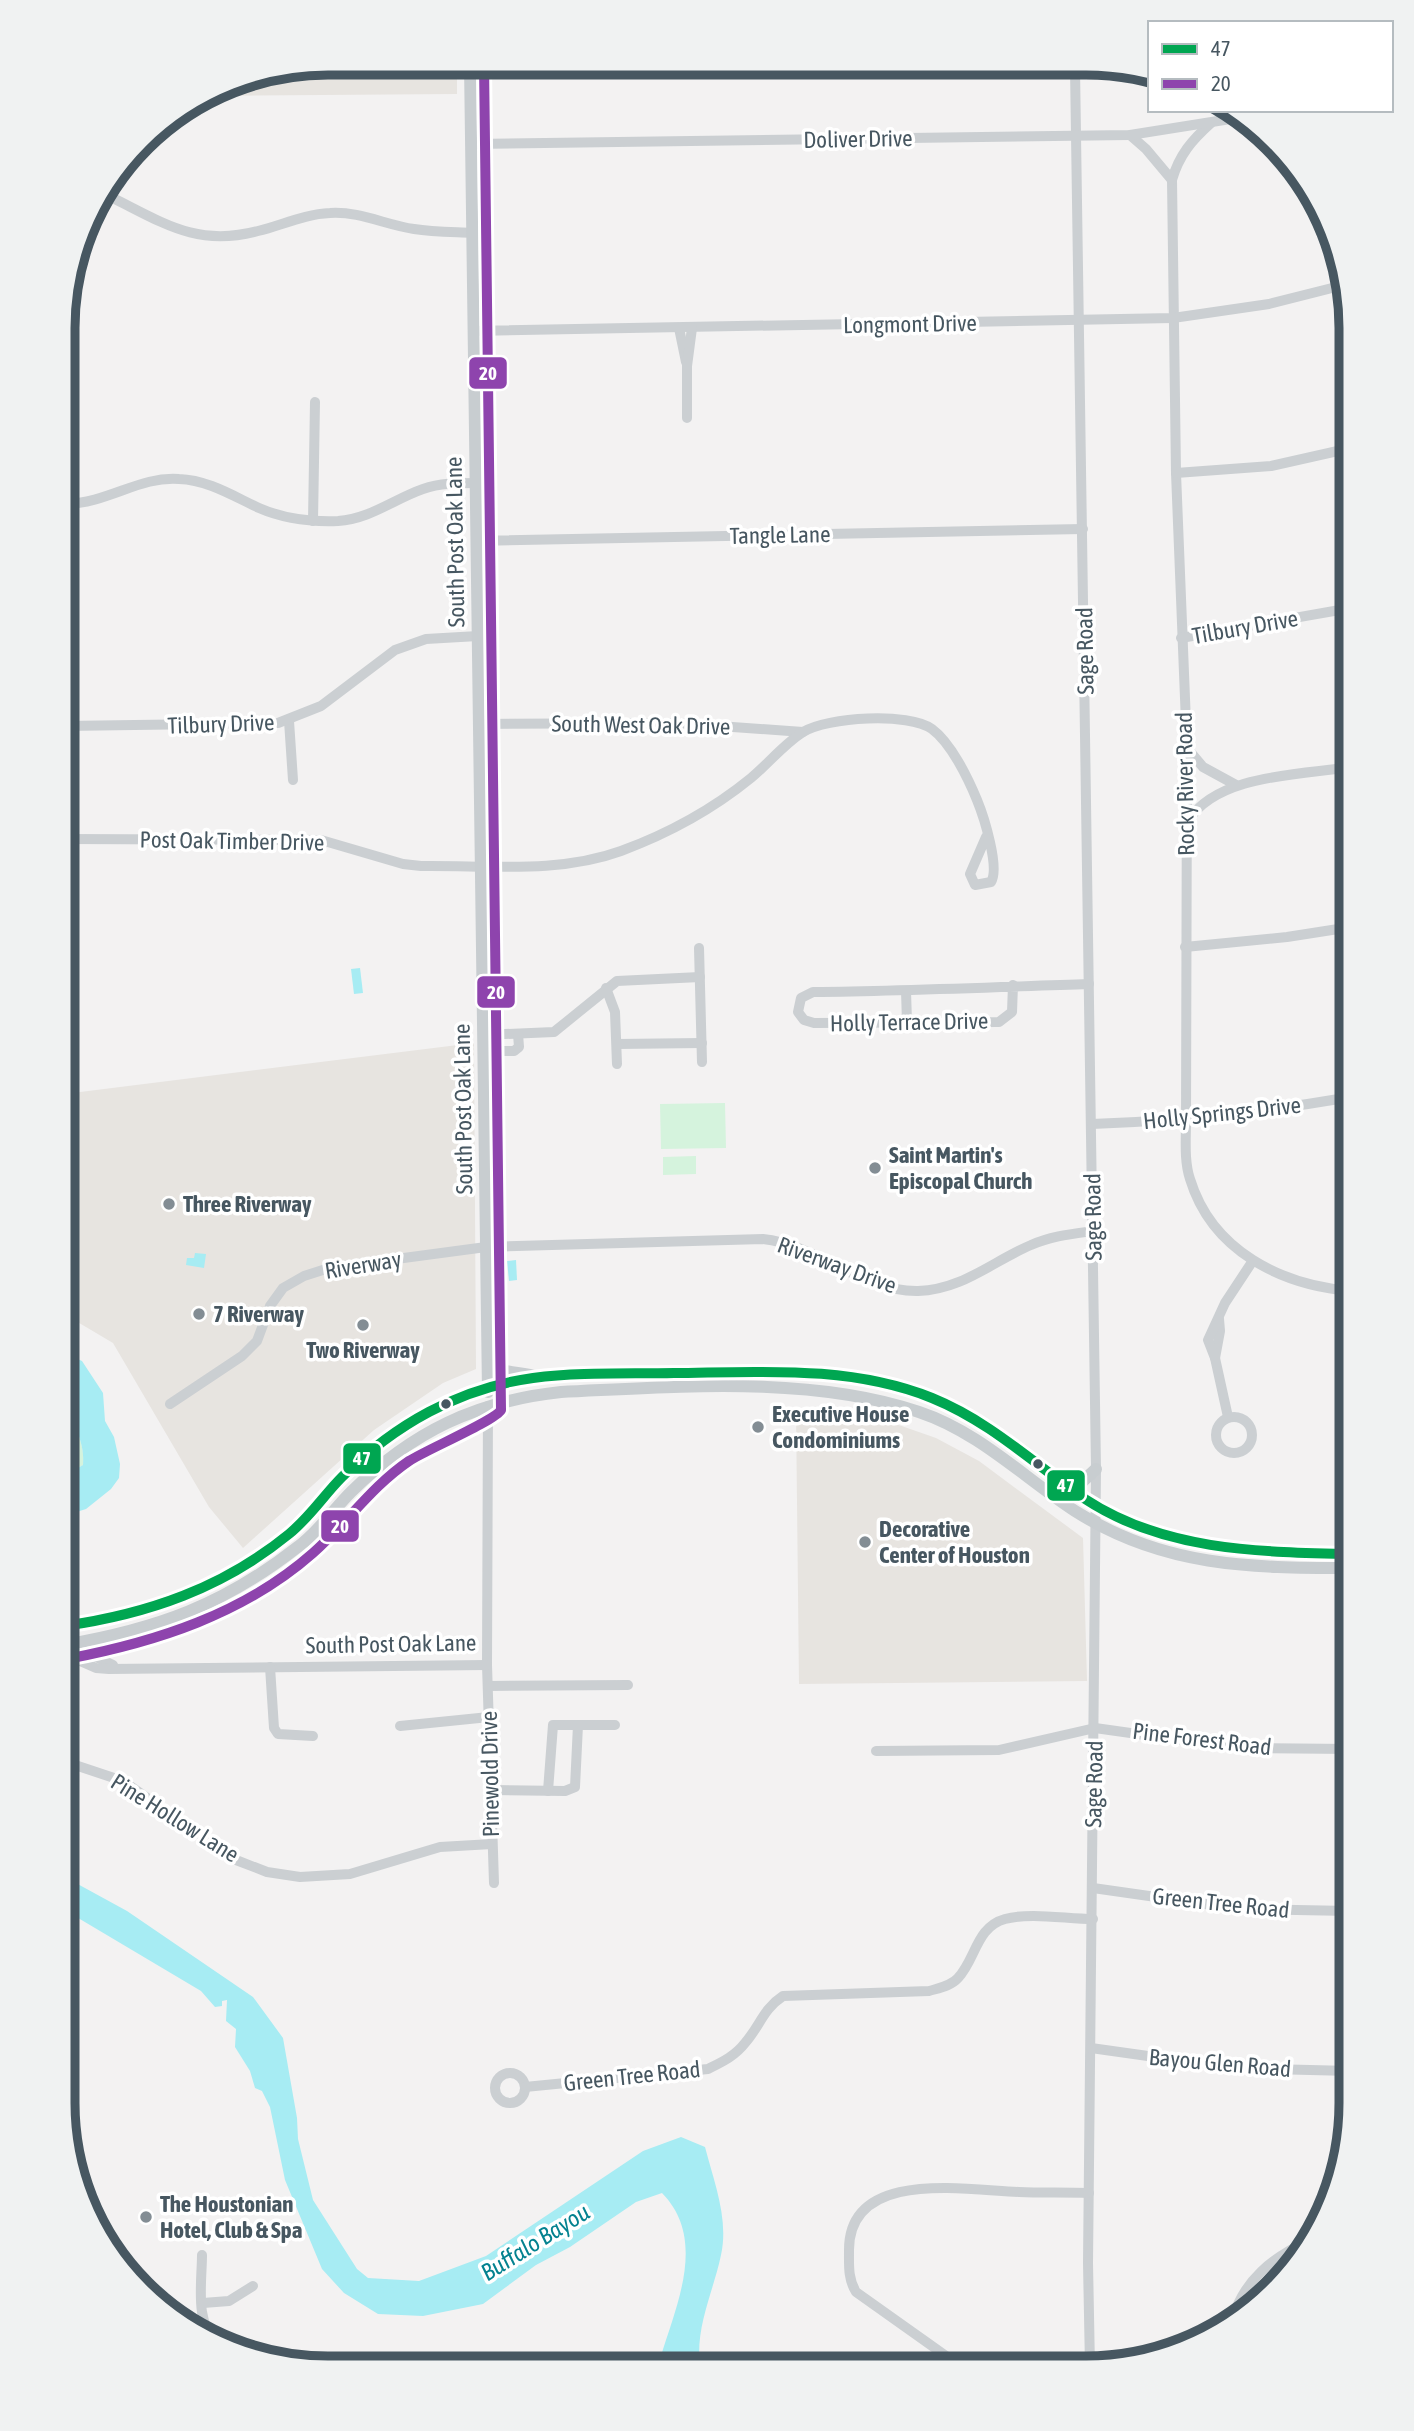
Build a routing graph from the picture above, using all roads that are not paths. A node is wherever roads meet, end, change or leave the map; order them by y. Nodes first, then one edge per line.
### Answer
1 (470, 75) edge
2 (1075, 75) edge
3 (1229, 120) edge
4 (1211, 123) junction
5 (1129, 135) junction
6 (1078, 136) junction
7 (471, 144) junction
8 (1172, 180) junction
9 (112, 198) edge
10 (472, 233) junction
11 (1336, 287) edge
12 (1173, 318) junction
13 (1081, 321) junction
14 (679, 328) junction
15 (692, 328) junction
16 (474, 331) junction
17 (687, 366) junction
18 (315, 402) dead end
19 (687, 418) dead end
20 (1339, 451) edge
21 (1176, 473) junction
22 (476, 483) junction
23 (75, 503) edge
24 (313, 521) junction
25 (1083, 529) junction
26 (477, 541) junction
27 (1339, 610) edge
28 (478, 636) junction
29 (1181, 638) junction
30 (289, 721) junction
31 (479, 724) junction
32 (75, 726) edge
33 (803, 732) junction
34 (1187, 748) junction
35 (1339, 769) edge
36 (293, 780) dead end
37 (1236, 785) junction
38 (1187, 821) junction
39 (986, 837) dead end
40 (75, 839) edge
41 (481, 865) junction
42 (1339, 929) edge
43 (1185, 947) junction
44 (699, 948) dead end
45 (700, 977) junction
46 (1089, 984) junction
47 (1013, 985) junction
48 (606, 988) junction
49 (906, 991) junction
50 (907, 1023) junction
51 (519, 1034) junction
52 (483, 1035) junction
53 (702, 1043) junction
54 (617, 1044) junction
55 (483, 1051) junction
56 (702, 1062) dead end
57 (617, 1063) dead end
58 (1339, 1099) edge
59 (1186, 1121) junction
60 (1092, 1124) junction
61 (1093, 1231) junction
62 (486, 1247) junction
63 (1252, 1262) junction
64 (1339, 1290) edge
65 (488, 1365) junction
66 (812, 1373) junction
67 (651, 1374) junction
68 (540, 1378) junction
69 (488, 1386) junction
70 (811, 1388) junction
71 (652, 1389) junction
72 (170, 1404) dead end
73 (488, 1406) junction
74 (1228, 1417) dead end
75 (1096, 1469) junction
76 (1068, 1486) junction
77 (326, 1494) junction
78 (338, 1506) junction
79 (1096, 1506) junction
80 (1095, 1523) junction
81 (1220, 1550) junction
82 (1320, 1553) junction
83 (1339, 1553) edge
84 (1219, 1564) junction
85 (1321, 1568) junction
86 (1339, 1568) edge
87 (240, 1570) junction
88 (249, 1582) junction
89 (133, 1615) junction
90 (75, 1624) edge
91 (137, 1630) junction
92 (103, 1638) junction
93 (75, 1643) edge
94 (75, 1659) edge
95 (487, 1665) junction
96 (270, 1667) junction
97 (124, 1668) junction
98 (628, 1685) dead end
99 (488, 1686) junction
100 (489, 1717) junction
101 (578, 1725) junction
102 (615, 1725) dead end
103 (400, 1726) dead end
104 (1095, 1728) junction
105 (313, 1736) dead end
106 (1339, 1749) edge
107 (877, 1751) dead end
108 (75, 1764) edge
109 (491, 1790) junction
110 (548, 1791) junction
111 (492, 1844) junction
112 (494, 1883) dead end
113 (1093, 1888) junction
114 (1339, 1911) edge
115 (1093, 1919) junction
116 (1091, 2048) junction
117 (1339, 2071) edge
118 (525, 2087) dead end
119 (1089, 2193) junction
120 (1291, 2251) edge
121 (202, 2255) dead end
122 (253, 2286) dead end
123 (203, 2303) junction
124 (1238, 2305) edge
125 (204, 2323) edge
126 (946, 2356) edge
127 (1090, 2356) edge

1 - 7 main road, South Post Oak Lane
2 - 6 street, Sage Road
3 - 4 street, Doliver Drive
4 - 5 street, Doliver Drive
4 - 8 street, Rocky River Road
5 - 6 street, Doliver Drive
5 - 8 street
6 - 7 street, Doliver Drive
6 - 13 street, Sage Road
7 - 10 main road, South Post Oak Lane
8 - 12 street, Rocky River Road
9 - 10 street
10 - 16 main road, South Post Oak Lane
11 - 12 street, Longmont Drive
12 - 13 street, Longmont Drive
12 - 21 street, Rocky River Road
13 - 15 street, Longmont Drive
13 - 25 street, Sage Road
14 - 15 street, Longmont Drive
14 - 16 street, Longmont Drive
14 - 17 street
15 - 17 street
16 - 22 main road, South Post Oak Lane
17 - 19 street
18 - 24 street
20 - 21 street
21 - 29 street, Rocky River Road
22 - 24 street
22 - 26 main road, South Post Oak Lane
23 - 24 street
25 - 26 street, Tangle Lane
25 - 46 street, Sage Road
26 - 28 main road, South Post Oak Lane
27 - 29 street, Tilbury Drive
28 - 30 street, Tilbury Drive
28 - 31 main road, South Post Oak Lane
29 - 34 street, Rocky River Road
30 - 32 street, Tilbury Drive
30 - 36 street
31 - 33 street, South West Oak Drive
31 - 41 main road, South Post Oak Lane
33 - 39 street
33 - 41 street, Post Oak Timber Drive
34 - 37 street
34 - 38 street, Rocky River Road
35 - 37 street
37 - 38 street
38 - 43 street, Rocky River Road
40 - 41 street, Post Oak Timber Drive
41 - 52 main road, South Post Oak Lane
42 - 43 street
43 - 59 street, Rocky River Road
44 - 45 street
45 - 48 street
45 - 53 street
46 - 47 street, Holly Terrace Drive
46 - 60 street, Sage Road
47 - 49 street, Holly Terrace Drive
47 - 50 street, Holly Terrace Drive
48 - 51 street
48 - 54 street
49 - 50 street
49 - 50 street, Holly Terrace Drive
51 - 52 street
51 - 55 street
52 - 55 main road, South Post Oak Lane
53 - 54 street
53 - 56 street
54 - 57 street
55 - 62 main road, South Post Oak Lane
58 - 59 street, Holly Springs Drive
59 - 60 street, Holly Springs Drive
59 - 63 street, Rocky River Road
60 - 61 street, Sage Road
61 - 62 street, Riverway Drive
61 - 75 street, Sage Road
62 - 65 main road, South Post Oak Lane
62 - 72 street, Riverway
63 - 64 street, Rocky River Road
63 - 74 street
65 - 68 main road
65 - 69 main road, South Post Oak Lane
66 - 67 main road
66 - 70 main road
66 - 76 main road
67 - 68 main road
67 - 71 main road
68 - 69 main road
69 - 73 main road, South Post Oak Lane
69 - 77 main road
70 - 71 main road
70 - 80 main road
71 - 73 main road
73 - 78 main road
73 - 95 street, South Post Oak Lane
75 - 76 main road
75 - 79 street, Sage Road
76 - 79 main road
77 - 78 main road
77 - 87 main road
78 - 88 main road
79 - 80 street, Sage Road
79 - 81 main road
80 - 84 main road
80 - 104 street, Sage Road
81 - 82 main road
81 - 84 main road
82 - 83 main road
82 - 85 main road
84 - 85 main road
85 - 86 main road
87 - 88 main road
87 - 89 main road
88 - 91 main road
89 - 90 main road
89 - 91 main road
91 - 92 main road
92 - 93 main road
92 - 97 street, South Post Oak Lane
94 - 97 street, South Post Oak Lane
95 - 96 street, South Post Oak Lane
95 - 99 street, Pinewold Drive
96 - 97 street, South Post Oak Lane
96 - 105 street
98 - 99 street
99 - 100 street, Pinewold Drive
100 - 103 street
100 - 109 street, Pinewold Drive
101 - 102 street
101 - 110 street
101 - 110 street
104 - 106 street, Pine Forest Road
104 - 107 street
104 - 113 street, Sage Road
108 - 111 street, Pine Hollow Lane
109 - 110 street
109 - 111 street, Pinewold Drive
111 - 112 street, Pinewold Drive
113 - 114 street, Green Tree Road
113 - 115 street, Sage Road
115 - 116 street, Sage Road
115 - 118 street, Green Tree Road
116 - 117 street, Bayou Glen Road
116 - 119 street, Sage Road
119 - 126 street
119 - 127 street, Sage Road
120 - 124 street
121 - 123 street
122 - 123 street
123 - 125 street

